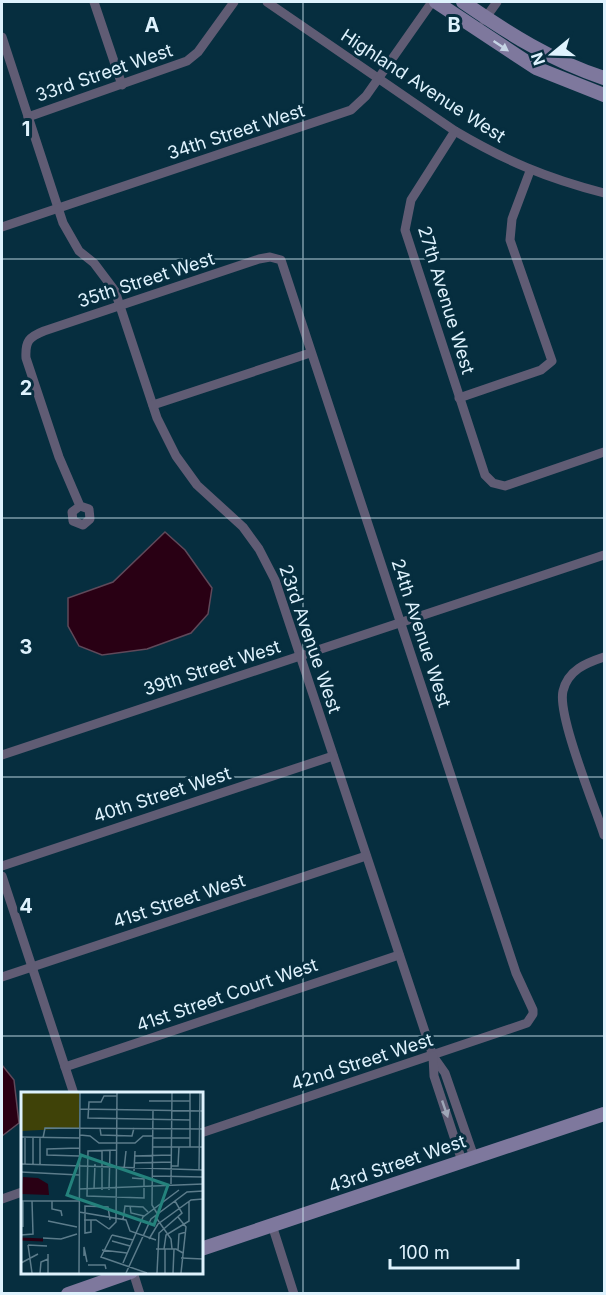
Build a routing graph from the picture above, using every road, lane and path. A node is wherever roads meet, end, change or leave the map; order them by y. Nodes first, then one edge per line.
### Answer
1 (94, 2) edge
2 (234, 2) edge
3 (267, 2) edge
4 (434, 2) edge
5 (463, 2) edge
6 (497, 2) edge
7 (486, 17) junction
8 (477, 29) junction
9 (2, 37) edge
10 (378, 78) junction
11 (604, 78) edge
12 (122, 85) junction
13 (604, 96) edge
14 (28, 117) junction
15 (455, 131) junction
16 (530, 171) junction
17 (604, 193) edge
18 (58, 208) junction
19 (2, 227) edge
20 (277, 257) joint
21 (120, 306) junction
22 (310, 353) junction
23 (459, 398) junction
24 (153, 405) junction
25 (604, 452) edge
26 (80, 506) dead end
27 (604, 555) edge
28 (400, 623) junction
29 (300, 656) junction
30 (604, 657) edge
31 (2, 755) edge
32 (333, 756) junction
33 (604, 835) edge
34 (366, 856) junction
35 (2, 866) edge
36 (2, 876) edge
37 (399, 955) junction
38 (32, 967) junction
39 (2, 977) edge
40 (531, 1018) joint
41 (433, 1056) junction
42 (65, 1067) junction
43 (73, 1092) edge
44 (604, 1114) edge
45 (202, 1132) edge
46 (468, 1159) junction
47 (21, 1192) edge
48 (2, 1198) edge
49 (272, 1226) junction
50 (202, 1249) edge
51 (126, 1274) edge
52 (133, 1274) edge
53 (68, 1293) edge
54 (140, 1293) edge
55 (294, 1293) edge

1 - 12 street
2 - 12 street, 33rd Street West
3 - 10 street, Highland Avenue West
4 - 8 street
4 - 10 street, 34th Street West
5 - 7 street
6 - 7 street
7 - 8 street
7 - 11 street
8 -> 13 street
9 - 14 street, 23rd Avenue West
10 - 15 street, Highland Avenue West
10 - 18 street, 34th Street West
12 - 14 street, 33rd Street West
14 - 18 street, 23rd Avenue West
15 - 16 street, Highland Avenue West
15 - 23 street, 27th Avenue West
16 - 17 street, Highland Avenue West
16 - 23 street
18 - 19 street, 34th Street West
18 - 21 street, 23rd Avenue West
20 - 21 street, 35th Street West
20 - 22 street, 24th Avenue West
21 - 24 street, 23rd Avenue West
21 - 26 street, 35th Street West
22 - 24 street
22 - 28 street, 24th Avenue West
23 - 25 street, 27th Avenue West
24 - 29 street, 23rd Avenue West
27 - 28 street, 39th Street West
28 - 29 street, 39th Street West
28 - 40 street, 24th Avenue West
29 - 31 street, 39th Street West
29 - 32 street, 23rd Avenue West
30 - 33 street
32 - 34 street, 23rd Avenue West
32 - 35 street, 40th Street West
34 - 37 street, 23rd Avenue West
34 - 38 street, 41st Street West
36 - 38 street
37 - 41 street, 23rd Avenue West
37 - 42 street, 41st Street Court West
38 - 39 street, 41st Street West
38 - 42 street
40 - 41 street, 42nd Street West
41 - 45 street, 42nd Street West
41 - 46 street, 23rd Avenue West
42 - 43 street
44 - 46 street, 43rd Street West
46 - 49 street, 43rd Street West
47 - 48 street
49 - 50 street, 43rd Street West
49 - 55 street
51 - 53 street
52 - 54 street

